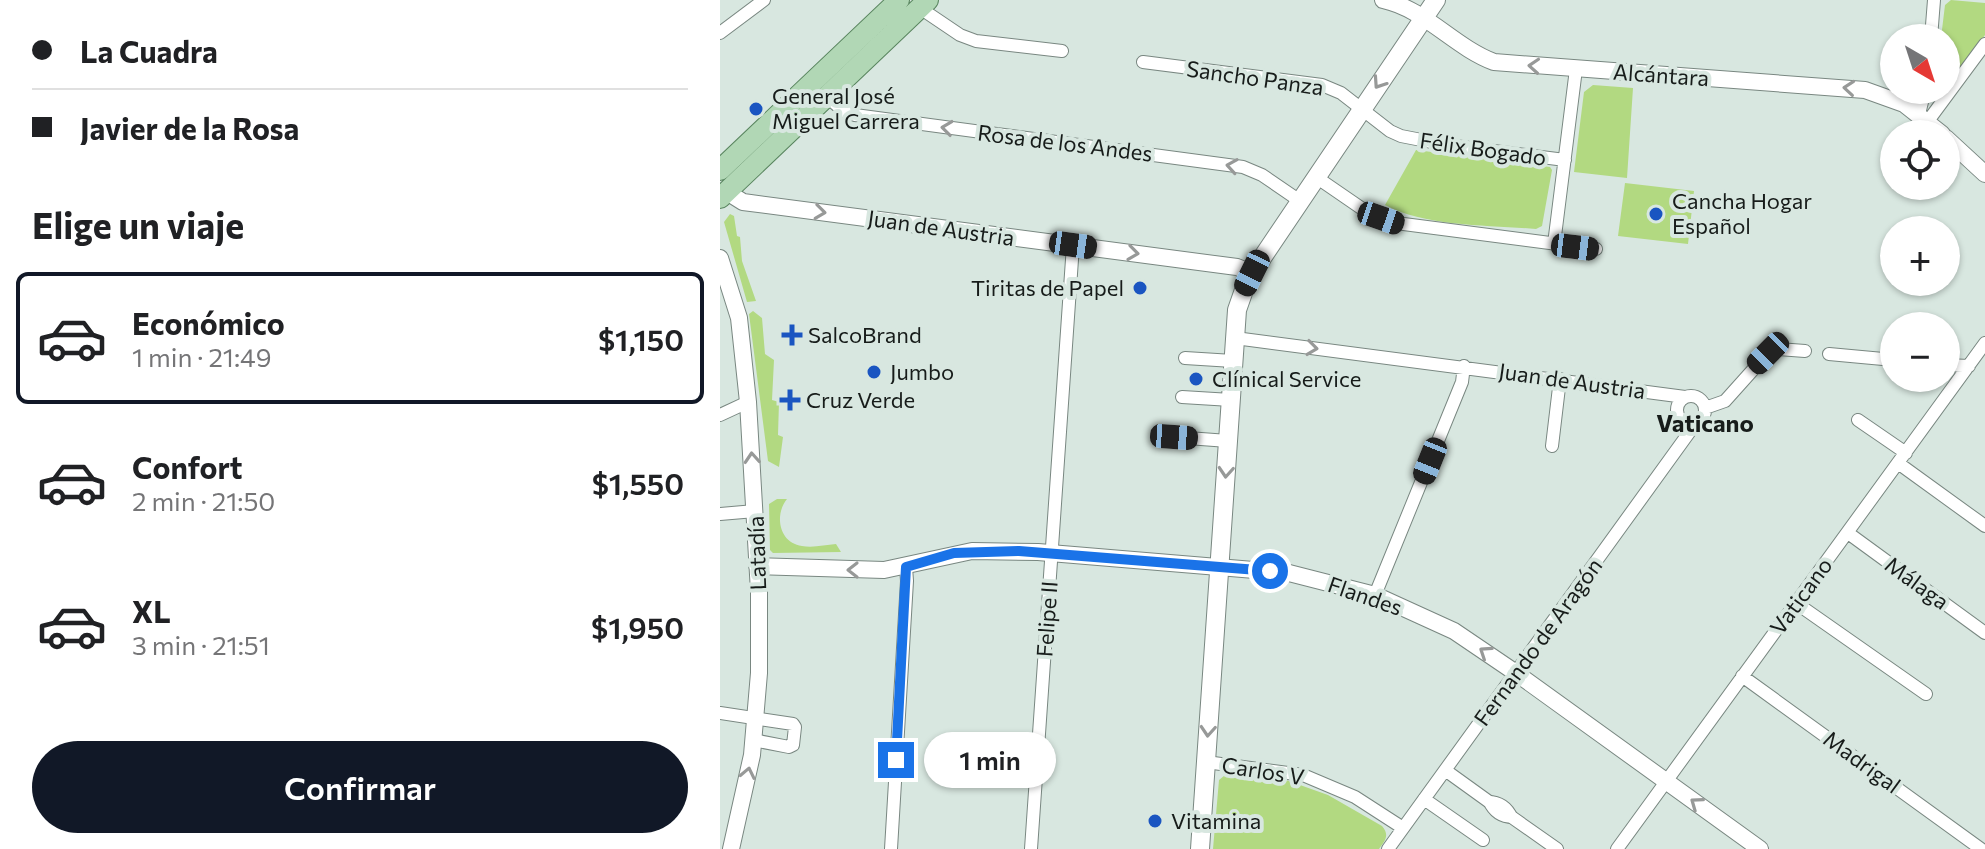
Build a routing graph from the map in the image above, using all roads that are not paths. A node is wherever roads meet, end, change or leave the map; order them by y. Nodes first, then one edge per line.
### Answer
1 (764, 0) edge
2 (1383, 0) edge
3 (1436, 0) edge
4 (1934, 0) edge
5 (892, 3) edge
6 (924, 4) edge
7 (1423, 19) junction
8 (1932, 24) edge
9 (720, 33) edge
10 (883, 42) junction
11 (1985, 44) edge
12 (1062, 51) dead end
13 (1143, 62) dead end
14 (1576, 69) junction
15 (827, 97) junction
16 (1924, 104) edge
17 (1362, 109) junction
18 (1924, 117) junction
19 (1927, 120) edge
20 (1960, 151) edge
21 (1565, 160) junction
22 (725, 165) edge
23 (1985, 174) edge
24 (1316, 177) junction
25 (723, 195) edge
26 (1300, 201) junction
27 (1554, 244) junction
28 (1073, 245) junction
29 (1596, 249) dead end
30 (720, 258) edge
31 (1252, 273) junction
32 (1235, 338) junction
33 (1985, 343) edge
34 (1805, 351) dead end
35 (1829, 354) dead end
36 (1185, 358) dead end
37 (1880, 359) edge
38 (1233, 361) junction
39 (1464, 366) junction
40 (1960, 366) edge
41 (1969, 366) junction
42 (1560, 379) junction
43 (1182, 397) dead end
44 (1231, 400) junction
45 (1678, 400) junction
46 (748, 402) junction
47 (1705, 408) junction
48 (720, 415) edge
49 (1858, 420) dead end
50 (1690, 427) junction
51 (1174, 437) dead end
52 (1228, 441) junction
53 (1552, 446) dead end
54 (1902, 458) junction
55 (755, 511) junction
56 (720, 514) edge
57 (1985, 526) edge
58 (1848, 533) junction
59 (1052, 553) junction
60 (757, 566) junction
61 (906, 567) junction
62 (1219, 567) junction
63 (1375, 595) junction
64 (1796, 603) junction
65 (1985, 633) edge
66 (1516, 673) junction
67 (1742, 676) junction
68 (1926, 694) dead end
69 (720, 713) edge
70 (755, 719) junction
71 (753, 740) junction
72 (1206, 762) junction
73 (1445, 770) junction
74 (1666, 782) junction
75 (1424, 799) junction
76 (1488, 801) joint
77 (1513, 818) joint
78 (1403, 828) junction
79 (1483, 840) dead end
80 (1391, 848) edge
81 (731, 849) edge
82 (891, 849) edge
83 (1031, 849) edge
84 (1200, 849) edge
85 (1557, 849) edge
86 (1617, 849) edge
87 (1760, 849) edge
88 (1981, 849) edge

1 - 9 street
2 - 7 street, Alcántara
3 - 7 main road
4 - 8 street
5 - 10 main road
5 - 22 main road
6 - 10 main road
6 - 12 street
14 -> 7 street, Alcántara
7 -> 17 main road
10 - 15 main road
11 - 18 street
13 - 17 street, Sancho Panza
18 -> 14 street, Alcántara
14 - 21 street
15 - 25 main road
26 -> 15 street, Rosa de los Andes
16 - 18 street
17 - 21 street, Félix Bogado
17 - 24 main road
18 - 19 street, Alcántara
20 - 23 street, Alcántara
21 - 27 street
22 - 25 main road
24 - 26 main road
24 - 27 street
25 -> 28 street, Juan de Austria
26 - 31 main road
27 - 29 street
28 -> 31 street, Juan de Austria
28 - 59 street, Felipe II
30 - 46 street, Latadía
31 - 32 main road
32 - 38 main road
32 -> 39 street, Juan de Austria
33 - 41 street, Vaticano
34 - 47 street
35 - 37 street
36 - 38 street
38 - 44 main road
39 - 42 street, Juan de Austria
39 - 63 street
40 - 41 street
41 - 54 street, Vaticano
42 - 45 street, Juan de Austria
42 - 53 street
43 - 44 street
44 - 52 main road
45 - 47 street
45 - 50 street
46 - 48 street
55 -> 46 street, Latadía
47 - 50 street
49 - 54 street
50 - 66 street, Fernando de Aragón
51 - 52 street
52 -> 62 main road
54 - 57 street
54 - 58 street, Vaticano
55 - 56 street
55 - 60 street, Latadía
58 - 64 street, Vaticano
58 - 65 street, Málaga
59 - 61 street, Flandes
59 - 62 street, Flandes
59 - 83 street, Felipe II
61 -> 60 street, Flandes
60 - 70 street, Latadía
61 - 82 street
62 - 63 street, Flandes
62 -> 72 main road
66 -> 63 street, Flandes
64 - 67 street, Vaticano
64 - 68 street
66 - 73 street, Fernando de Aragón
66 - 74 street, Flandes
67 - 74 street, Vaticano
67 - 88 street, Madrigal
69 - 70 street
70 - 71 street, Latadía
70 - 71 street
81 -> 71 street, Latadía
72 - 78 street, Carlos V
72 - 84 main road
73 - 75 street, Fernando de Aragón
73 - 76 street
74 - 86 street, Vaticano
87 -> 74 street, Flandes
75 - 78 street, Fernando de Aragón
75 - 79 street
76 - 77 street
77 - 85 street
78 - 80 street, Fernando de Aragón

